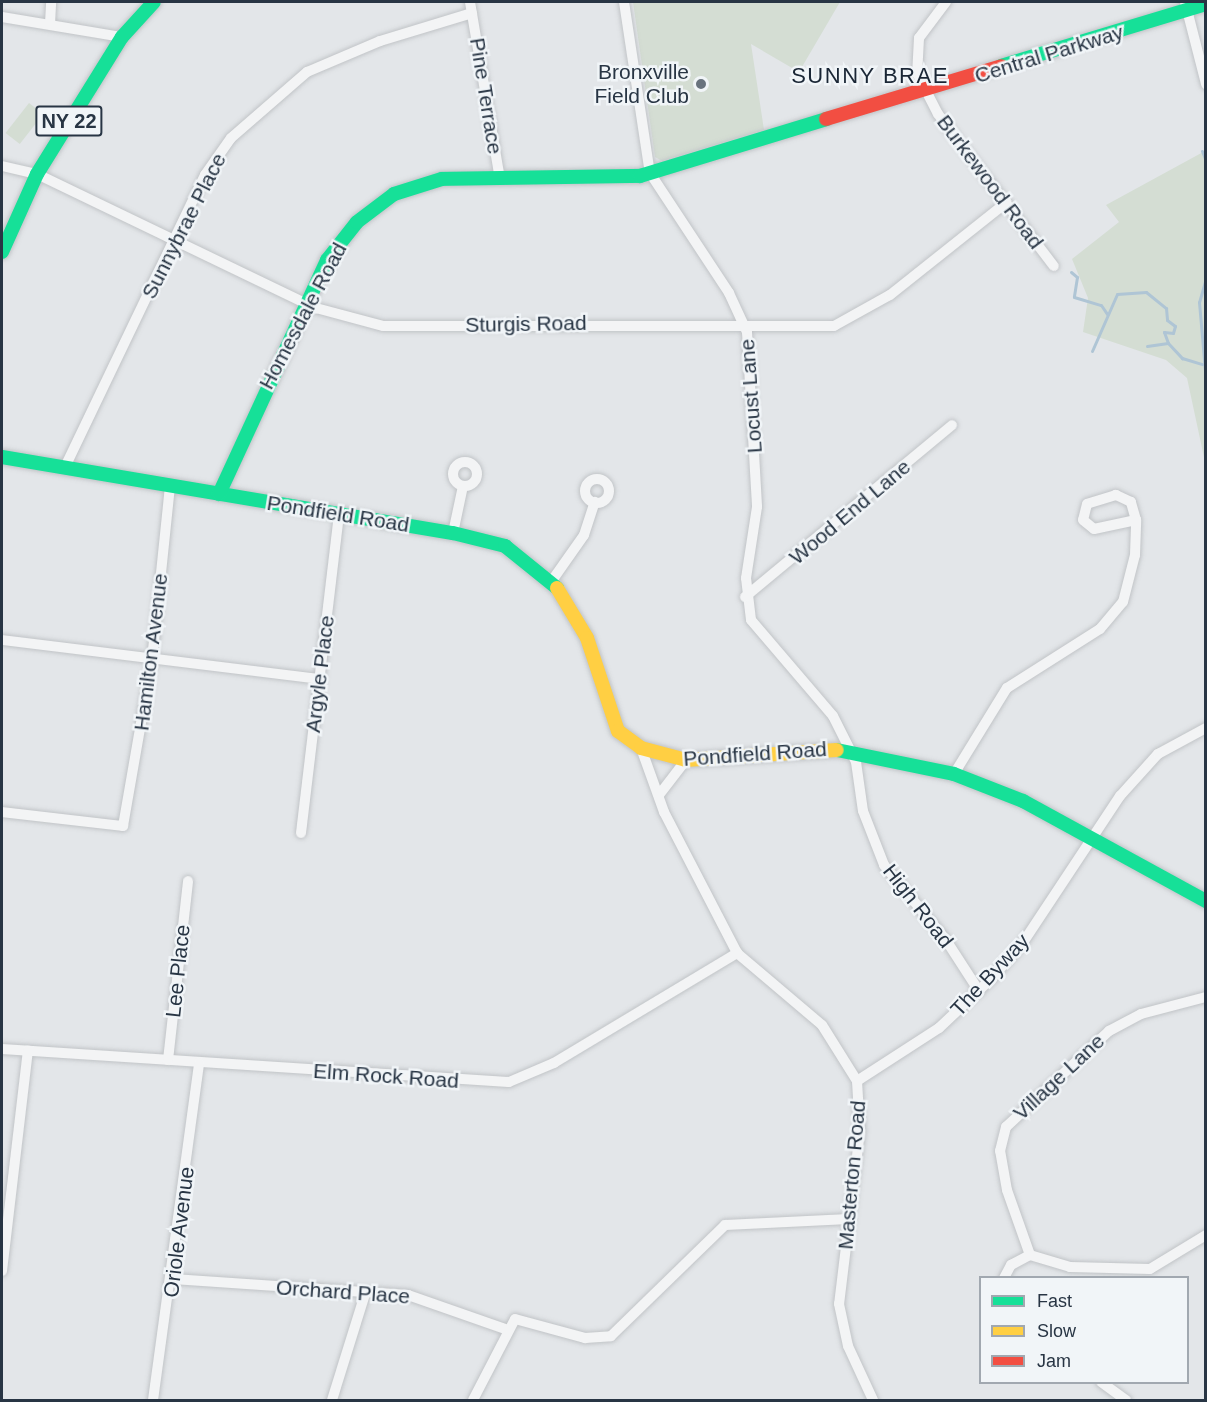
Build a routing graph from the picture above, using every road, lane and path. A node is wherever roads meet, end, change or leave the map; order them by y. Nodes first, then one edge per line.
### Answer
1 (51, 2) edge
2 (154, 2) edge
3 (624, 2) edge
4 (946, 2) edge
5 (1206, 4) edge
6 (1186, 6) edge
7 (471, 7) edge
8 (2, 17) edge
9 (51, 24) junction
10 (122, 37) junction
11 (1206, 84) edge
12 (927, 91) junction
13 (2, 166) edge
14 (650, 173) junction
15 (37, 174) junction
16 (500, 179) junction
17 (1007, 202) junction
18 (174, 240) junction
19 (2, 252) edge
20 (1053, 266) dead end
21 (305, 303) junction
22 (744, 322) junction
23 (952, 424) dead end
24 (2, 457) edge
25 (65, 467) junction
26 (170, 485) junction
27 (463, 486) dead end
28 (219, 494) junction
29 (595, 502) dead end
30 (339, 515) junction
31 (1136, 520) junction
32 (453, 533) junction
33 (551, 582) junction
34 (745, 597) junction
35 (2, 640) edge
36 (152, 660) junction
37 (320, 679) junction
38 (1206, 728) edge
39 (641, 748) junction
40 (849, 749) junction
41 (686, 760) junction
42 (954, 774) junction
43 (658, 795) junction
44 (2, 812) edge
45 (301, 833) dead end
46 (1091, 837) junction
47 (188, 881) dead end
48 (1206, 901) edge
49 (737, 953) junction
50 (979, 991) junction
51 (1206, 997) edge
52 (2, 1049) edge
53 (28, 1051) junction
54 (168, 1060) junction
55 (198, 1064) junction
56 (857, 1081) junction
57 (849, 1219) junction
58 (1206, 1235) edge
59 (1030, 1255) junction
60 (2, 1271) edge
61 (1005, 1276) edge
62 (173, 1279) junction
63 (365, 1294) junction
64 (508, 1330) junction
65 (1102, 1384) edge
66 (153, 1401) edge
67 (332, 1401) edge
68 (473, 1401) edge
69 (873, 1401) edge
70 (1126, 1401) edge

1 - 9 street
2 - 10 street, NY 22
3 - 14 street, Locust Lane
4 - 12 street, Burkewood Road
5 - 6 street, Central Parkway
6 - 11 street
6 - 12 street, Central Parkway
7 - 16 street, Pine Terrace
7 - 18 street, Sunnybrae Place
8 - 9 street
9 - 10 street
10 - 15 street, NY 22
12 - 14 street, Central Parkway
12 - 17 street, Burkewood Road
13 - 15 street, Sturgis Road
14 - 16 street, Homesdale Road
14 - 22 street, Locust Lane
15 - 18 street, Sturgis Road
15 - 19 street, NY 22
16 - 21 street, Homesdale Road
17 - 20 street, Burkewood Road
17 - 22 street, Sturgis Road
18 - 21 street, Sturgis Road
18 - 25 street, Sunnybrae Place
21 - 22 street, Sturgis Road
21 - 28 street, Homesdale Road
22 - 34 street, Locust Lane
23 - 34 street, Wood End Lane
24 - 25 street, Pondfield Road
25 - 26 street, Pondfield Road
26 - 28 street, Pondfield Road
26 - 36 street, Hamilton Avenue
27 - 32 street
28 - 30 street, Pondfield Road
29 - 33 street
30 - 32 street, Pondfield Road
30 - 37 street, Argyle Place
31 - 31 street
31 - 42 street
32 - 33 street, Pondfield Road
33 - 39 street, Pondfield Road
34 - 40 street, Locust Lane
35 - 36 street
36 - 37 street
36 - 44 street, Hamilton Avenue
37 - 45 street, Argyle Place
38 - 46 street, The Byway
39 - 41 street, Pondfield Road
39 - 43 street, Masterton Road
40 - 41 street, Pondfield Road
40 - 42 street, Pondfield Road
40 - 50 street, High Road
41 - 43 street
42 - 46 street, Pondfield Road
43 - 49 street, Masterton Road
46 - 48 street, Pondfield Road
46 - 50 street, The Byway
47 - 54 street, Lee Place
49 - 55 street, Elm Rock Road
49 - 56 street, Masterton Road
50 - 56 street, The Byway
51 - 59 street, Village Lane
52 - 53 street, Elm Rock Road
53 - 54 street, Elm Rock Road
53 - 60 street
54 - 55 street, Elm Rock Road
55 - 62 street, Oriole Avenue
56 - 57 street, Masterton Road
57 - 64 street
57 - 69 street, Masterton Road
58 - 59 street
59 - 61 street
62 - 63 street, Orchard Place
62 - 66 street, Oriole Avenue
63 - 64 street, Orchard Place
63 - 67 street
64 - 68 street
65 - 70 street

